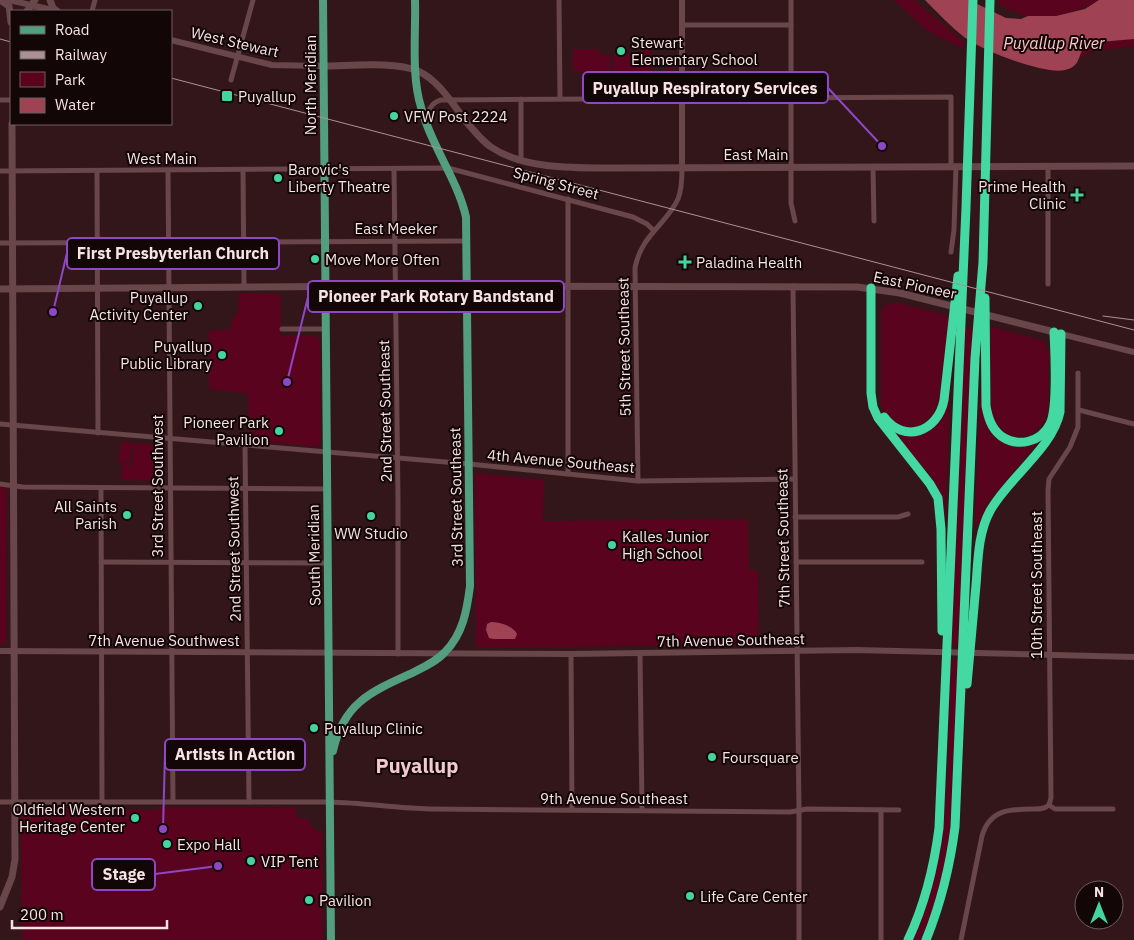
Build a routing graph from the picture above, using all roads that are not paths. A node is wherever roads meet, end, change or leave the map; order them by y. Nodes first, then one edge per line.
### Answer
1 (0, 0) edge
2 (9, 0) edge
3 (253, 0) edge
4 (323, 0) edge
5 (415, 0) edge
6 (559, 0) edge
7 (682, 0) edge
8 (791, 0) edge
9 (973, 0) edge
10 (990, 0) edge
11 (34, 2) edge
12 (55, 10) edge
13 (10, 14) edge
14 (682, 25) junction
15 (791, 25) junction
16 (172, 40) edge
17 (237, 58) junction
18 (324, 66) junction
19 (416, 70) junction
20 (231, 80) dead end
21 (792, 97) junction
22 (682, 98) junction
23 (449, 99) junction
24 (521, 99) junction
25 (560, 99) junction
26 (426, 124) junction
27 (12, 125) edge
28 (521, 159) junction
29 (954, 166) junction
30 (1048, 166) junction
31 (1134, 166) edge
32 (792, 167) junction
33 (873, 167) junction
34 (448, 168) junction
35 (682, 168) junction
36 (394, 169) junction
37 (168, 170) junction
38 (243, 170) junction
39 (324, 170) junction
40 (0, 171) edge
41 (13, 171) junction
42 (97, 171) junction
43 (568, 199) junction
44 (795, 221) dead end
45 (874, 221) dead end
46 (654, 230) junction
47 (325, 240) junction
48 (395, 240) junction
49 (244, 241) junction
50 (467, 241) junction
51 (97, 242) junction
52 (168, 242) junction
53 (0, 243) edge
54 (13, 243) junction
55 (951, 252) dead end
56 (1048, 284) dead end
57 (396, 286) junction
58 (467, 286) junction
59 (567, 286) junction
60 (635, 286) junction
61 (793, 286) junction
62 (244, 287) junction
63 (325, 287) junction
64 (97, 288) junction
65 (169, 288) junction
66 (874, 288) junction
67 (0, 289) edge
68 (13, 289) junction
69 (957, 322) junction
70 (282, 329) dead end
71 (326, 330) junction
72 (981, 331) junction
73 (1058, 333) junction
74 (1134, 352) edge
75 (1078, 373) dead end
76 (1079, 410) junction
77 (0, 424) edge
78 (1134, 424) edge
79 (12, 425) junction
80 (98, 433) junction
81 (170, 439) junction
82 (246, 446) junction
83 (326, 453) junction
84 (398, 459) junction
85 (469, 464) junction
86 (568, 474) junction
87 (795, 479) junction
88 (638, 480) junction
89 (0, 484) edge
90 (13, 485) junction
91 (101, 488) junction
92 (170, 488) junction
93 (246, 488) junction
94 (327, 489) junction
95 (908, 514) dead end
96 (795, 517) junction
97 (101, 562) junction
98 (170, 562) junction
99 (246, 562) junction
100 (796, 562) junction
101 (922, 562) dead end
102 (328, 563) junction
103 (0, 651) edge
104 (14, 651) junction
105 (797, 651) junction
106 (101, 652) junction
107 (171, 652) junction
108 (247, 653) junction
109 (329, 654) junction
110 (398, 654) junction
111 (444, 654) junction
112 (571, 654) junction
113 (640, 654) junction
114 (1049, 656) junction
115 (1134, 657) edge
116 (959, 747) junction
117 (942, 748) junction
118 (330, 765) junction
119 (0, 802) edge
120 (14, 802) junction
121 (102, 802) junction
122 (173, 802) junction
123 (249, 802) junction
124 (330, 802) junction
125 (1049, 805) junction
126 (1112, 809) dead end
127 (572, 810) junction
128 (642, 810) junction
129 (881, 810) junction
130 (899, 810) dead end
131 (799, 811) junction
132 (0, 907) edge
133 (331, 940) edge
134 (799, 940) edge
135 (882, 940) edge
136 (908, 940) edge
137 (926, 940) edge
138 (961, 940) edge

1 - 13 main road
2 - 11 street
3 - 17 street
4 - 18 main road, North Meridian
5 - 19 main road, 3rd Street Southeast
6 - 25 street
7 - 14 street
8 - 15 street
9 - 69 highway
10 - 72 highway
11 - 12 street
14 - 15 street
14 - 22 street
15 - 21 street
16 - 17 street, West Stewart
17 - 18 street, West Stewart
17 - 20 street
18 - 19 main road
18 - 39 main road, North Meridian
19 - 23 main road, East Main
19 - 26 main road, 3rd Street Southeast
21 - 22 street
21 - 29 street
21 - 32 street
22 - 25 street
22 - 35 street
23 - 24 street
23 - 26 street
23 - 28 main road, East Main
24 - 25 street
24 - 28 street
26 - 34 main road, 3rd Street Southeast
27 - 41 main road
28 - 35 main road, East Main
29 - 30 main road, East Main
29 - 33 main road, East Main
29 - 55 street
30 - 31 main road, East Main
30 - 56 street
32 - 33 main road, East Main
32 - 35 main road, East Main
32 - 44 street
33 - 45 street
34 - 36 street
34 - 43 street, Spring Street
34 - 50 main road, 3rd Street Southeast
35 - 46 street, 5th Street Southeast
36 - 39 street
36 - 48 street, 2nd Street Southeast
37 - 38 street, West Main
37 - 42 street, West Main
37 - 52 street, 3rd Street Southwest
38 - 39 street, West Main
38 - 49 street
39 - 47 main road, South Meridian
40 - 41 street, West Main
41 - 42 street, West Main
41 - 54 main road
42 - 51 street
43 - 46 street, Spring Street
43 - 59 street
46 - 60 street, 5th Street Southeast
47 - 48 street, East Meeker
47 - 49 street, East Meeker
47 - 63 main road, South Meridian
48 - 50 street, East Meeker
48 - 57 street, 2nd Street Southeast
49 - 52 street, East Meeker
49 - 62 street
50 - 58 main road, 3rd Street Southeast
51 - 52 street, East Meeker
51 - 54 street, East Meeker
51 - 64 street
52 - 65 street, 3rd Street Southwest
53 - 54 street, East Meeker
54 - 68 main road
57 - 58 main road, East Pioneer
57 - 63 main road, East Pioneer
57 - 84 street, 2nd Street Southeast
58 - 59 main road, East Pioneer
58 - 85 main road, 3rd Street Southeast
59 - 60 main road, East Pioneer
59 - 86 street
60 - 61 main road, East Pioneer
60 - 88 street, 5th Street Southeast
61 - 66 main road, East Pioneer
61 - 87 street, 7th Street Southeast
62 - 63 main road, East Pioneer
62 - 65 main road, East Pioneer
63 - 71 main road, South Meridian
64 - 65 main road, East Pioneer
64 - 68 main road, East Pioneer
64 - 80 street
65 - 81 street, 3rd Street Southwest
66 - 69 highway
66 - 73 main road, East Pioneer
66 - 117 highway
67 - 68 main road, East Pioneer
68 - 79 main road
69 - 117 highway
70 - 71 street
71 - 83 main road, South Meridian
72 - 73 highway
72 - 116 highway
73 - 74 street, East Pioneer
73 - 116 highway
75 - 76 street, 10th Street Southeast
76 - 78 street
76 - 114 street, 10th Street Southeast
77 - 79 street, 4th Avenue Southeast
79 - 80 street, 4th Avenue Southeast
79 - 90 main road
80 - 81 street, 4th Avenue Southeast
81 - 82 street, 4th Avenue Southeast
81 - 92 street, 3rd Street Southwest
82 - 83 street, 4th Avenue Southeast
82 - 93 street, 2nd Street Southwest
83 - 84 street, 4th Avenue Southeast
83 - 94 main road, South Meridian
84 - 85 street, 4th Avenue Southeast
84 - 110 street, 2nd Street Southeast
85 - 86 street, 4th Avenue Southeast
85 - 111 main road, 3rd Street Southeast
86 - 88 street, 4th Avenue Southeast
87 - 88 street, 4th Avenue Southeast
87 - 96 street, 7th Street Southeast
89 - 90 street
90 - 91 street
90 - 104 main road
91 - 92 street
91 - 97 street
92 - 93 street
92 - 98 street, 3rd Street Southwest
93 - 94 street
93 - 99 street, 2nd Street Southwest
94 - 102 main road, South Meridian
95 - 96 street
96 - 100 street, 7th Street Southeast
97 - 98 street
97 - 106 street
98 - 99 street
98 - 107 street, 3rd Street Southwest
99 - 102 street
99 - 108 street, 2nd Street Southwest
100 - 101 street
100 - 105 street, 7th Street Southeast
102 - 109 main road, South Meridian
103 - 104 street, 7th Avenue Southwest
104 - 106 street, 7th Avenue Southwest
104 - 120 main road
105 - 113 street, 7th Avenue Southeast
105 - 114 street, 7th Avenue Southeast
105 - 131 street, 7th Street Southeast
106 - 107 street, 7th Avenue Southwest
106 - 121 street
107 - 108 street, 7th Avenue Southwest
107 - 122 street, 3rd Street Southwest
108 - 109 street, 7th Avenue Southwest
108 - 123 street, 2nd Street Southwest
109 - 110 street, 7th Avenue Southeast
109 - 118 main road, South Meridian
110 - 111 street, 7th Avenue Southeast
111 - 112 street, 7th Avenue Southeast
111 - 118 main road, 3rd Street Southeast
112 - 113 street, 7th Avenue Southeast
112 - 127 street
113 - 128 street
114 - 115 street, 7th Avenue Southeast
114 - 125 street, 10th Street Southeast
116 - 137 highway
117 - 136 highway
118 - 124 main road, South Meridian
119 - 120 street, 9th Avenue Southeast
120 - 121 street, 9th Avenue Southeast
120 - 132 main road
121 - 122 street, 9th Avenue Southeast
122 - 123 street, 9th Avenue Southeast
123 - 124 street, 9th Avenue Southeast
124 - 127 street, 9th Avenue Southeast
124 - 133 main road, South Meridian
125 - 126 street
125 - 138 street
127 - 128 street, 9th Avenue Southeast
128 - 131 street, 9th Avenue Southeast
129 - 130 street, 9th Avenue Southeast
129 - 131 street, 9th Avenue Southeast
129 - 135 street
131 - 134 street, 7th Street Southeast

